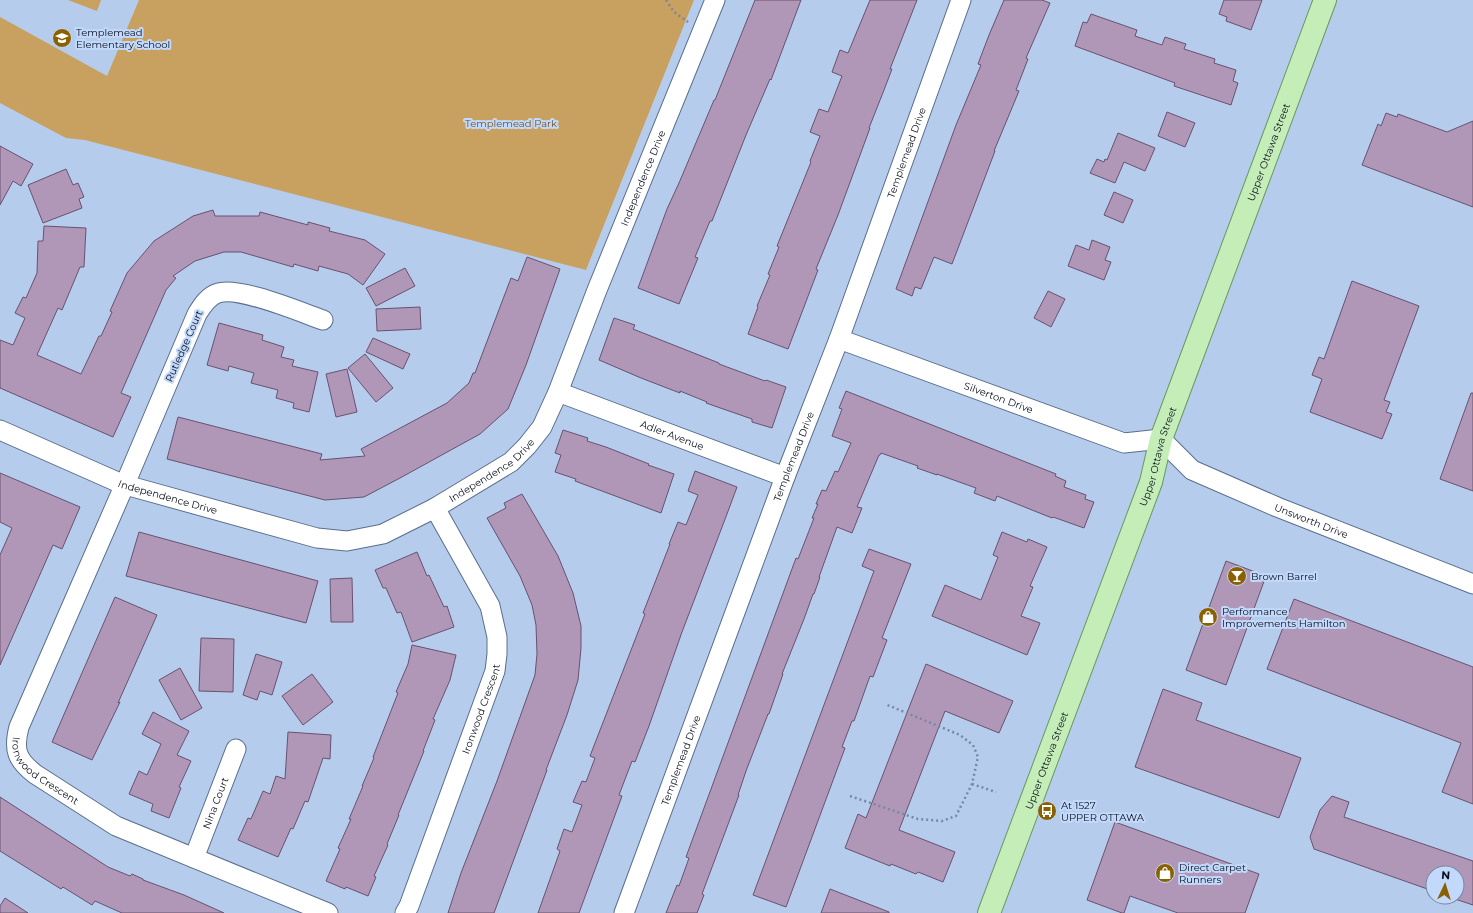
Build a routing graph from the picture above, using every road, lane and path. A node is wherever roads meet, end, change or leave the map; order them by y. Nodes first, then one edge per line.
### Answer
1 (666, 0) edge
2 (715, 0) edge
3 (961, 0) edge
4 (1325, 0) edge
5 (702, 31) junction
6 (323, 320) dead end
7 (839, 339) junction
8 (558, 392) junction
9 (0, 430) edge
10 (1161, 439) junction
11 (785, 477) junction
12 (125, 484) junction
13 (435, 508) junction
14 (1473, 584) edge
15 (885, 704) dead end
16 (236, 749) dead end
17 (972, 784) junction
18 (996, 792) dead end
19 (850, 796) dead end
20 (194, 858) junction
21 (299, 908) edge
22 (328, 913) edge
23 (405, 913) edge
24 (624, 913) edge
25 (990, 913) edge

1 - 5 path
2 - 5 street, Independence Drive
3 - 7 street, Templemead Drive
4 - 10 main road, Upper Ottawa Street
5 - 8 street, Independence Drive
6 - 12 street, Rutledge Court
7 - 10 street, Silverton Drive
7 - 11 street, Templemead Drive
8 - 11 street, Adler Avenue
8 - 13 street, Independence Drive
9 - 12 street, Independence Drive
10 - 14 street, Unsworth Drive
10 - 25 main road, Upper Ottawa Street
11 - 24 street, Templemead Drive
12 - 13 street, Independence Drive
12 - 20 street, Ironwood Crescent
13 - 23 street, Ironwood Crescent
15 - 17 path
16 - 20 street, Nina Court
17 - 18 path
17 - 19 path
20 - 21 street, Ironwood Crescent
21 - 22 street, Ironwood Crescent

